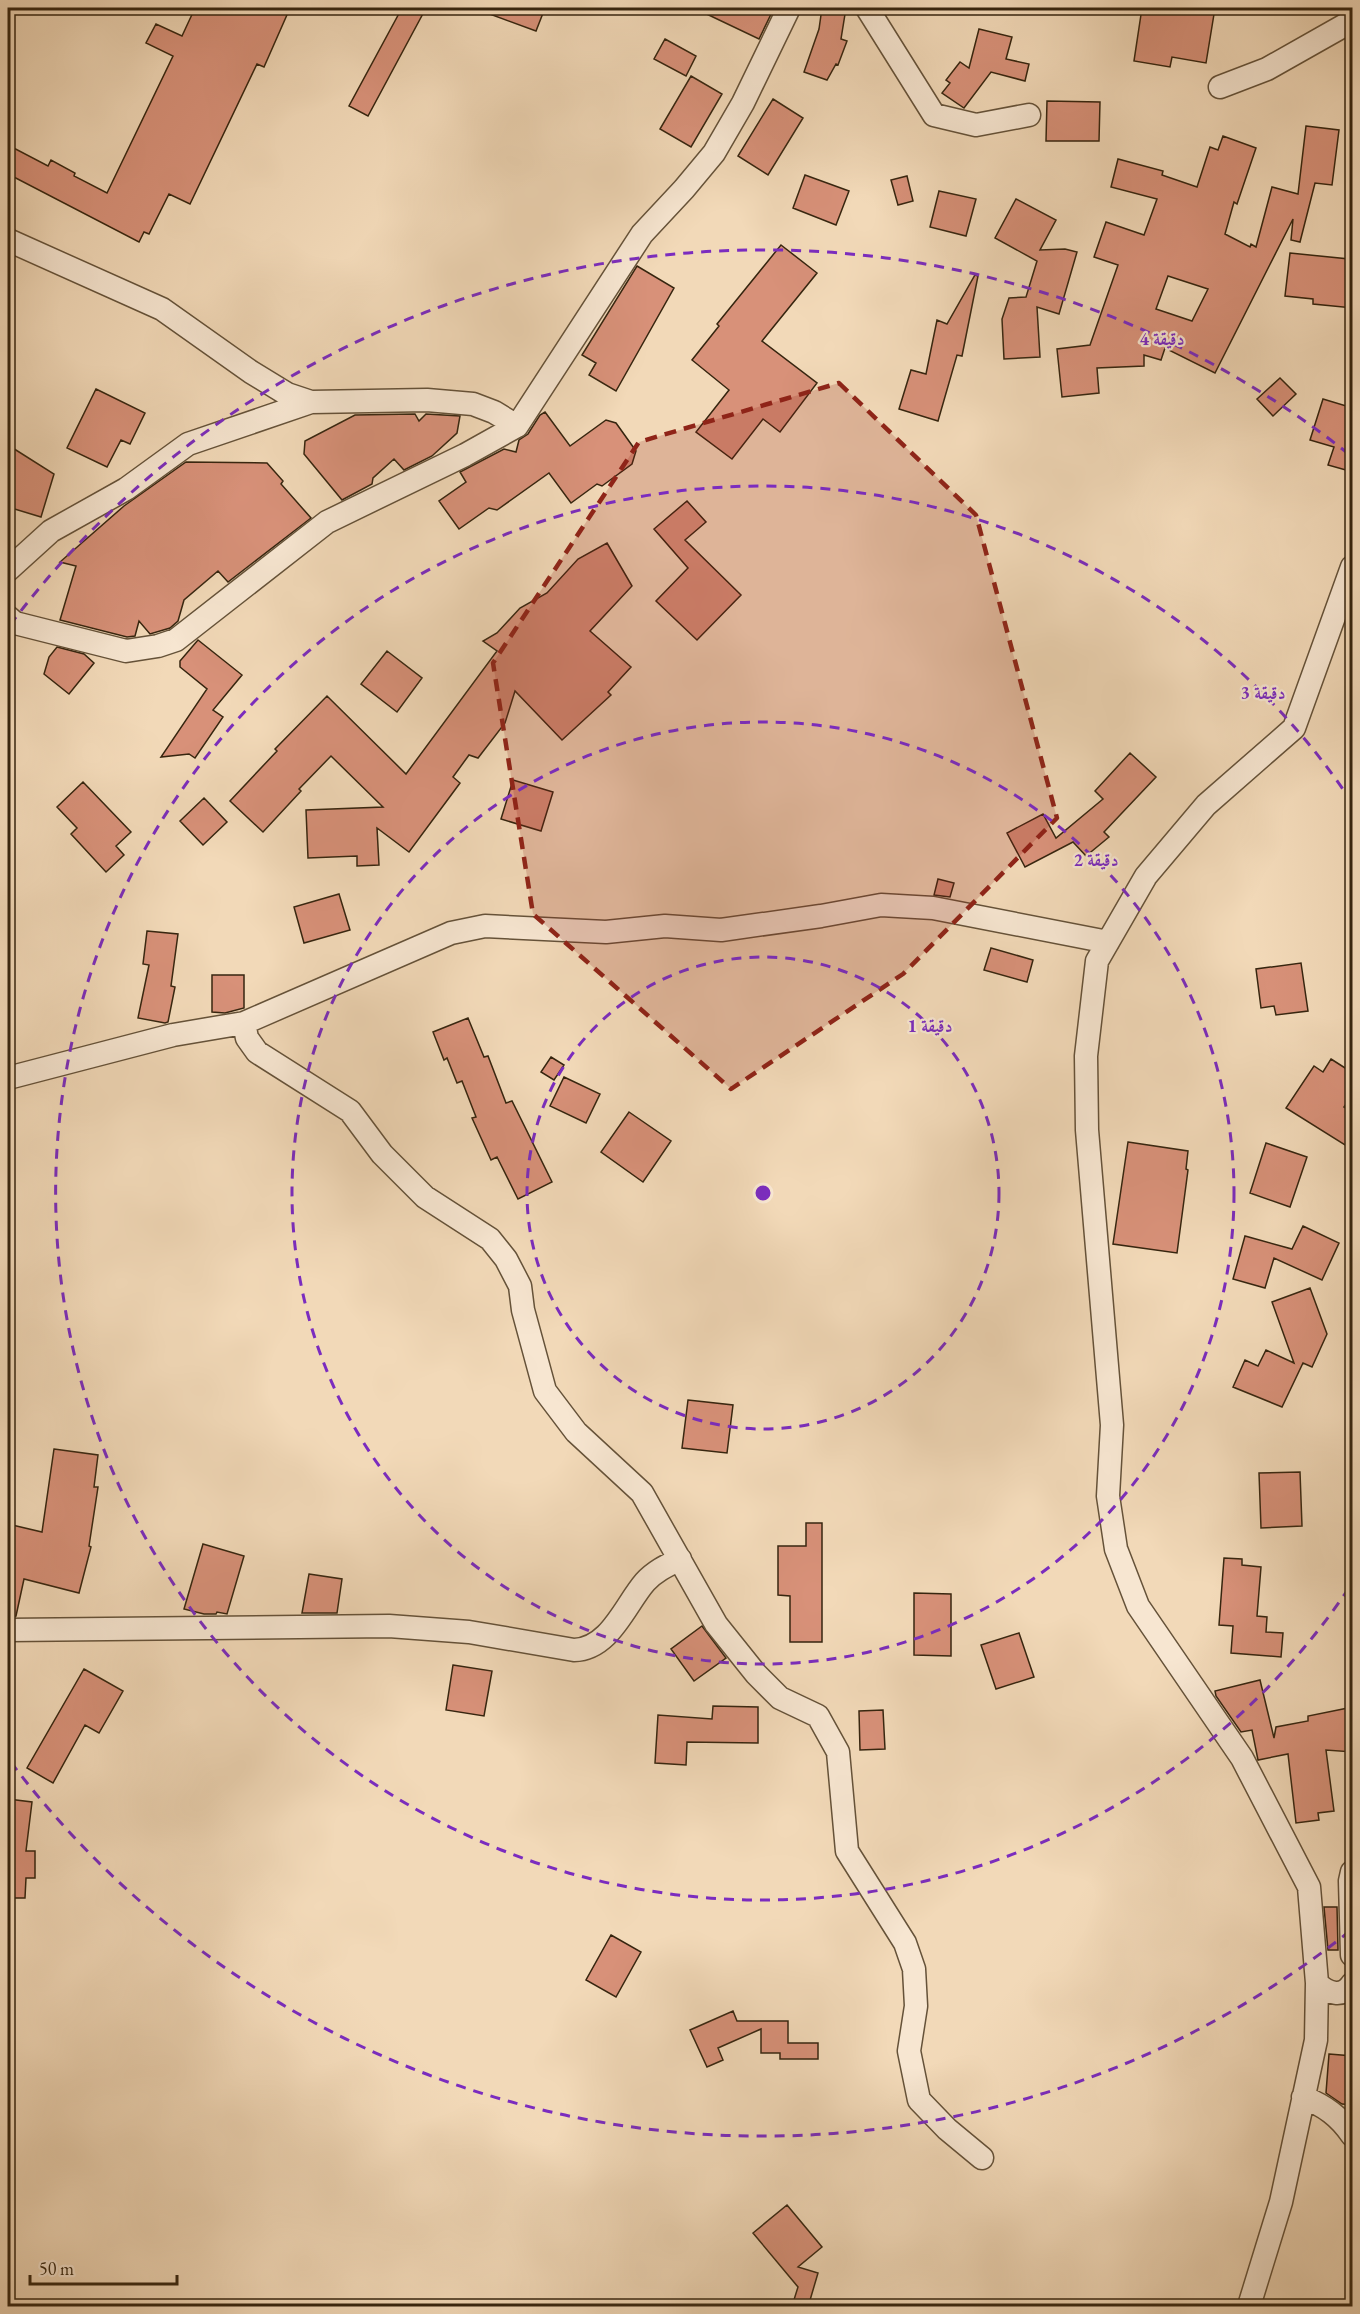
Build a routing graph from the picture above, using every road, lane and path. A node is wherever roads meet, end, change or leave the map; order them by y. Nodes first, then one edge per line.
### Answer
1 (789, 8) edge
2 (867, 8) edge
3 (1353, 21) edge
4 (1220, 87) dead end
5 (1029, 115) dead end
6 (8, 240) edge
7 (311, 402) junction
8 (517, 426) junction
9 (1353, 567) edge
10 (8, 570) edge
11 (8, 617) edge
12 (1108, 942) junction
13 (244, 1023) junction
14 (8, 1078) edge
15 (680, 1559) junction
16 (8, 1630) edge
17 (1353, 1872) edge
18 (1353, 1954) edge
19 (1317, 1983) junction
20 (1353, 1984) edge
21 (1303, 2097) junction
22 (1353, 2135) edge
23 (982, 2158) dead end
24 (1249, 2307) edge

1 - 8 street
2 - 5 street
3 - 4 street
6 - 7 street
7 - 8 street
7 - 10 street
8 - 11 street
9 - 12 street
12 - 13 street
12 - 19 street
13 - 14 street
13 - 15 street
15 - 16 street
15 - 23 street
17 - 18 street
19 - 20 street
19 - 21 street
21 - 22 street
21 - 24 street

